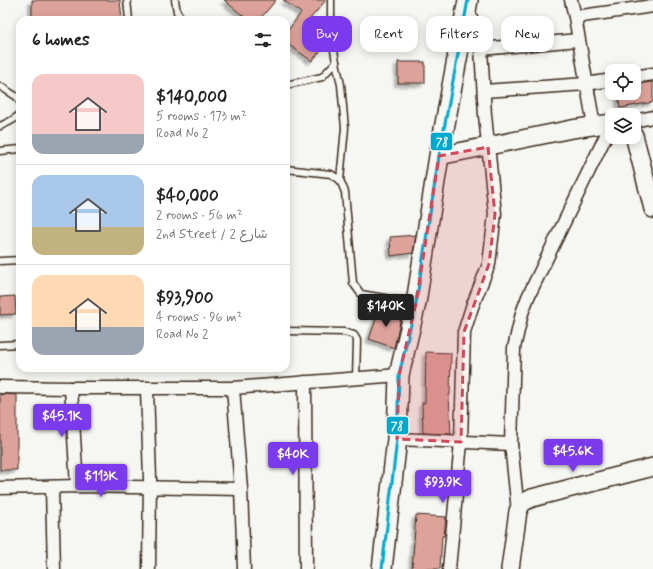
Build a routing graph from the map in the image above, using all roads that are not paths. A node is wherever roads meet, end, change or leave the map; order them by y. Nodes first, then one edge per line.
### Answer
1 (127, 0) edge
2 (175, 0) edge
3 (331, 0) edge
4 (571, 0) edge
5 (467, 1) edge
6 (653, 6) edge
7 (129, 16) edge
8 (180, 16) edge
9 (471, 16) edge
10 (575, 17) junction
11 (578, 40) junction
12 (493, 48) edge
13 (481, 52) edge
14 (336, 62) junction
15 (653, 74) edge
16 (641, 76) edge
17 (605, 81) edge
18 (290, 84) edge
19 (586, 84) junction
20 (0, 86) edge
21 (484, 91) junction
22 (16, 97) edge
23 (653, 117) edge
24 (16, 119) edge
25 (641, 120) edge
26 (605, 124) edge
27 (0, 126) edge
28 (594, 126) junction
29 (605, 137) edge
30 (636, 144) edge
31 (488, 147) junction
32 (16, 149) edge
33 (0, 151) edge
34 (439, 156) junction
35 (290, 169) edge
36 (340, 180) junction
37 (653, 209) edge
38 (16, 260) edge
39 (0, 261) edge
40 (416, 303) junction
41 (290, 331) edge
42 (16, 344) edge
43 (0, 345) edge
44 (399, 376) junction
45 (356, 379) junction
46 (305, 382) junction
47 (0, 387) edge
48 (71, 388) junction
49 (147, 388) junction
50 (233, 388) junction
51 (397, 439) junction
52 (461, 442) junction
53 (511, 444) junction
54 (653, 467) edge
55 (77, 486) junction
56 (149, 486) junction
57 (52, 487) junction
58 (0, 488) edge
59 (241, 489) junction
60 (518, 511) junction
61 (54, 569) edge
62 (149, 569) edge
63 (244, 569) edge
64 (306, 569) edge
65 (382, 569) edge
66 (449, 569) edge
67 (510, 569) edge

1 - 7 lane
2 - 8 lane
3 - 14 lane
4 - 10 street
5 - 9 street
5 - 34 main road
6 - 10 street
10 - 11 street
11 - 12 street
11 - 19 street
13 - 21 street
14 - 18 lane
14 - 36 lane
15 - 16 street
17 - 19 street
19 - 21 street
19 - 28 street
20 - 22 lane
21 - 31 street
23 - 25 street
24 - 27 lane
26 - 28 street
28 - 31 street
29 - 53 street
30 - 37 street
31 - 34 street
31 - 52 street
32 - 33 lane
34 - 40 main road
35 - 36 lane
36 - 40 lane
38 - 39 lane
40 - 44 main road
41 - 45 lane
42 - 43 lane
44 - 45 street
44 - 51 main road
45 - 46 street
46 - 50 street
46 - 64 street
47 - 48 street
48 - 49 street
48 - 55 street
49 - 50 street
49 - 56 street
50 - 59 street
51 - 52 street
51 - 65 main road
52 - 53 street
52 - 66 street
53 - 60 street
54 - 60 street
55 - 56 street
55 - 57 street
56 - 59 street
56 - 62 street
57 - 58 street
57 - 61 street
59 - 63 street
60 - 67 street

